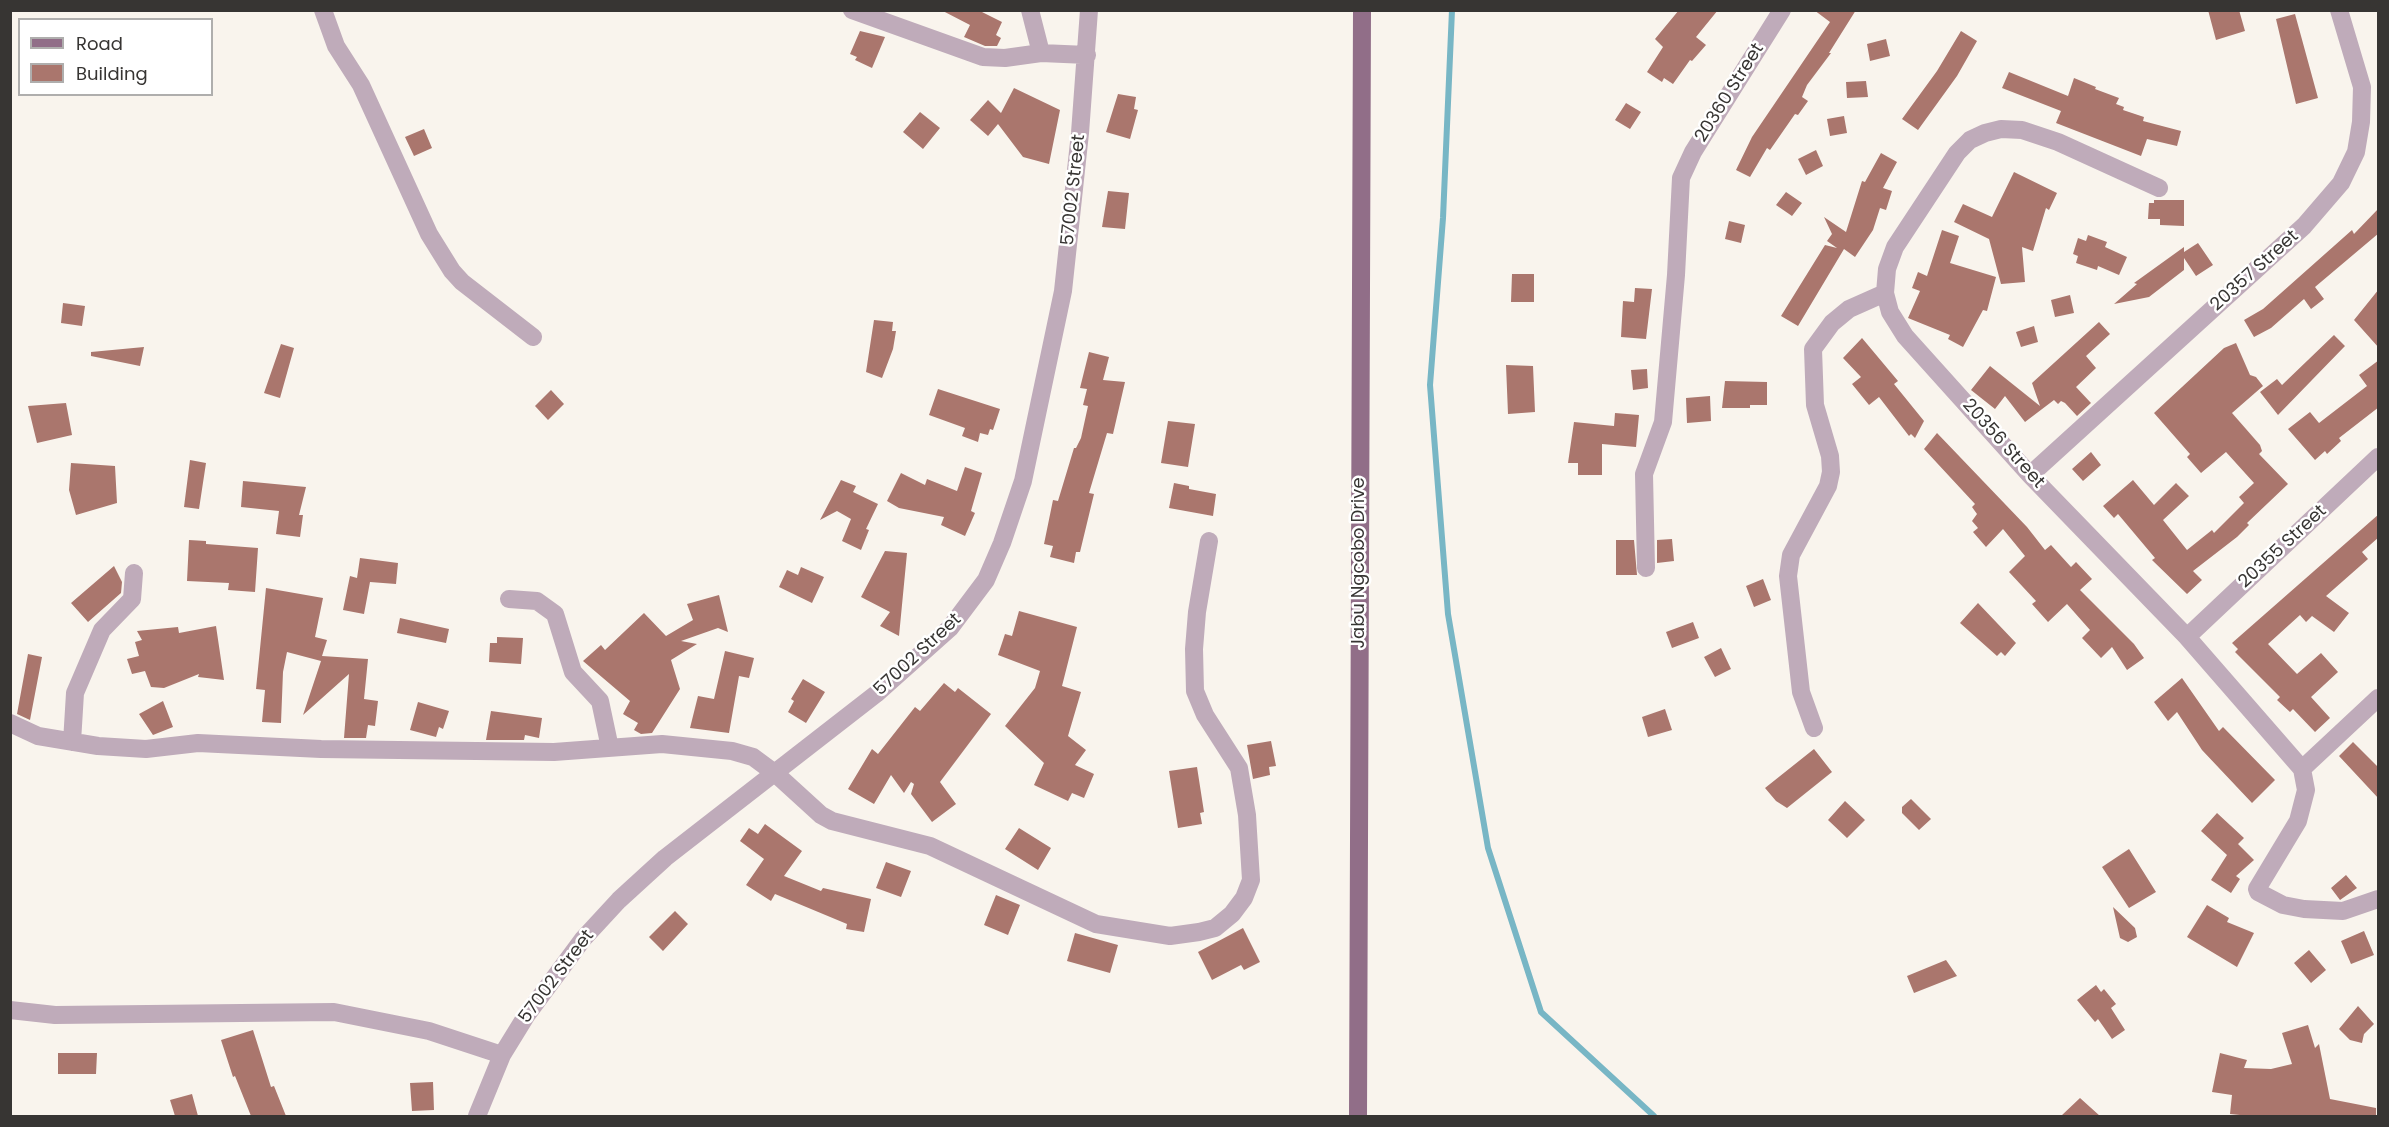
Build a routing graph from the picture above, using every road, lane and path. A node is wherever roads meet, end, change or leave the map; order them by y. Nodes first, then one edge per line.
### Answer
1 (323, 10) edge
2 (852, 10) edge
3 (887, 10) edge
4 (1030, 10) edge
5 (1089, 10) edge
6 (1362, 10) edge
7 (1782, 10) edge
8 (2339, 10) edge
9 (903, 27) junction
10 (1041, 52) junction
11 (1087, 55) junction
12 (2159, 188) dead end
13 (1885, 293) junction
14 (533, 337) dead end
15 (2379, 457) edge
16 (2030, 475) junction
17 (1209, 541) dead end
18 (1646, 568) dead end
19 (134, 573) dead end
20 (509, 599) dead end
21 (2187, 637) junction
22 (2378, 698) edge
23 (10, 723) edge
24 (1814, 729) dead end
25 (72, 742) junction
26 (610, 748) junction
27 (2302, 769) junction
28 (776, 774) junction
29 (2379, 899) edge
30 (10, 1010) edge
31 (502, 1056) junction
32 (477, 1116) edge
33 (1358, 1116) edge

1 - 14 street
2 - 9 street
3 - 9 street
4 - 10 street
5 - 11 street, 57002 Street
6 - 33 main road, Jabu Ngcobo Drive
7 - 18 street, 20360 Street
8 - 16 street, 20357 Street
9 - 10 street
10 - 11 street
11 - 28 street, 57002 Street
12 - 13 street, 20356 Street
13 - 16 street, 20356 Street
13 - 24 street
15 - 21 street, 20355 Street
16 - 21 street, 20356 Street
17 - 28 street
19 - 25 street
20 - 26 street
21 - 27 street, 20356 Street
22 - 27 street
23 - 25 street
25 - 26 street
26 - 28 street
27 - 29 street
28 - 31 street, 57002 Street
30 - 31 street
31 - 32 street, 57002 Street

